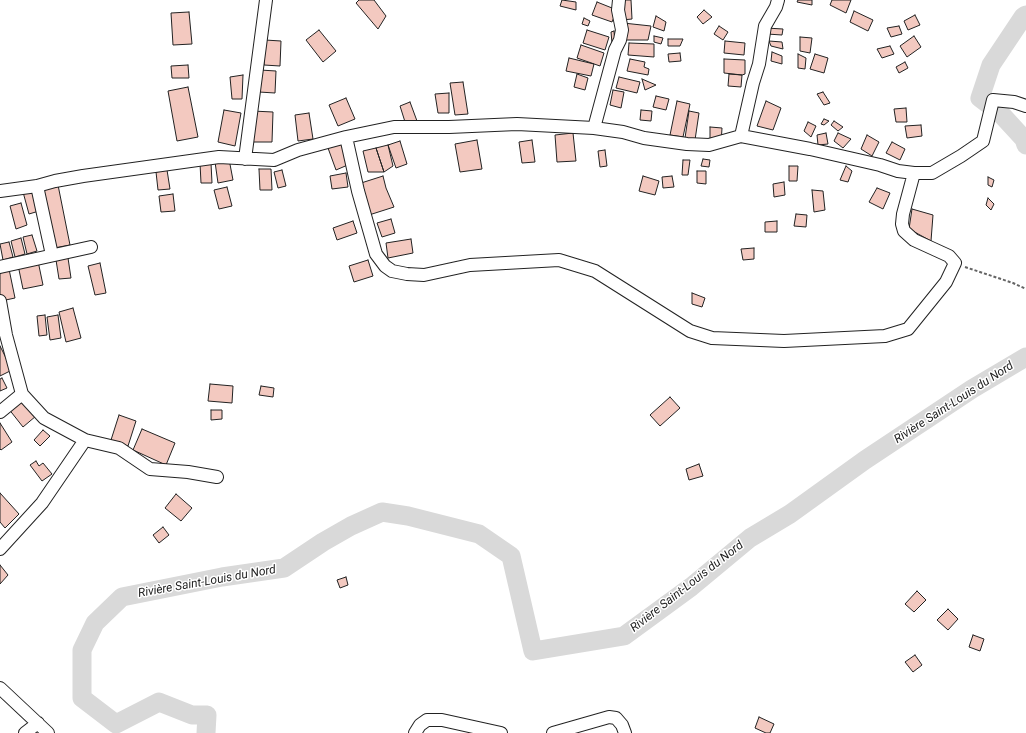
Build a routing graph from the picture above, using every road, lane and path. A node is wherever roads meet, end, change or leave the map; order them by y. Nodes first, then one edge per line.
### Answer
1 (266, 0) edge
2 (618, 0) edge
3 (778, 0) edge
4 (1026, 106) edge
5 (594, 128) junction
6 (741, 136) junction
7 (346, 137) junction
8 (246, 159) junction
9 (914, 173) junction
10 (37, 186) junction
11 (0, 191) edge
12 (91, 247) dead end
13 (52, 255) junction
14 (955, 263) junction
15 (0, 267) edge
16 (1026, 289) edge
17 (0, 301) edge
18 (3, 336) edge
19 (22, 394) junction
20 (0, 412) edge
21 (85, 440) junction
22 (217, 477) dead end
23 (0, 549) edge
24 (0, 688) edge
25 (38, 723) junction
26 (25, 733) edge
27 (48, 733) edge
28 (415, 733) edge
29 (502, 733) edge
30 (553, 733) edge
31 (625, 733) edge

1 - 8 street
2 - 5 street
3 - 6 street
4 - 9 street
5 - 6 street
5 - 7 street
6 - 9 street
7 - 8 street
7 - 14 street
8 - 10 street
9 - 14 street
10 - 11 street
10 - 13 street
12 - 13 street
13 - 15 street
14 - 16 path
17 - 18 street
18 - 19 street
19 - 20 street
19 - 21 street
21 - 22 street
21 - 23 street
24 - 25 street
25 - 26 street
25 - 27 street
28 - 29 street
30 - 31 street

